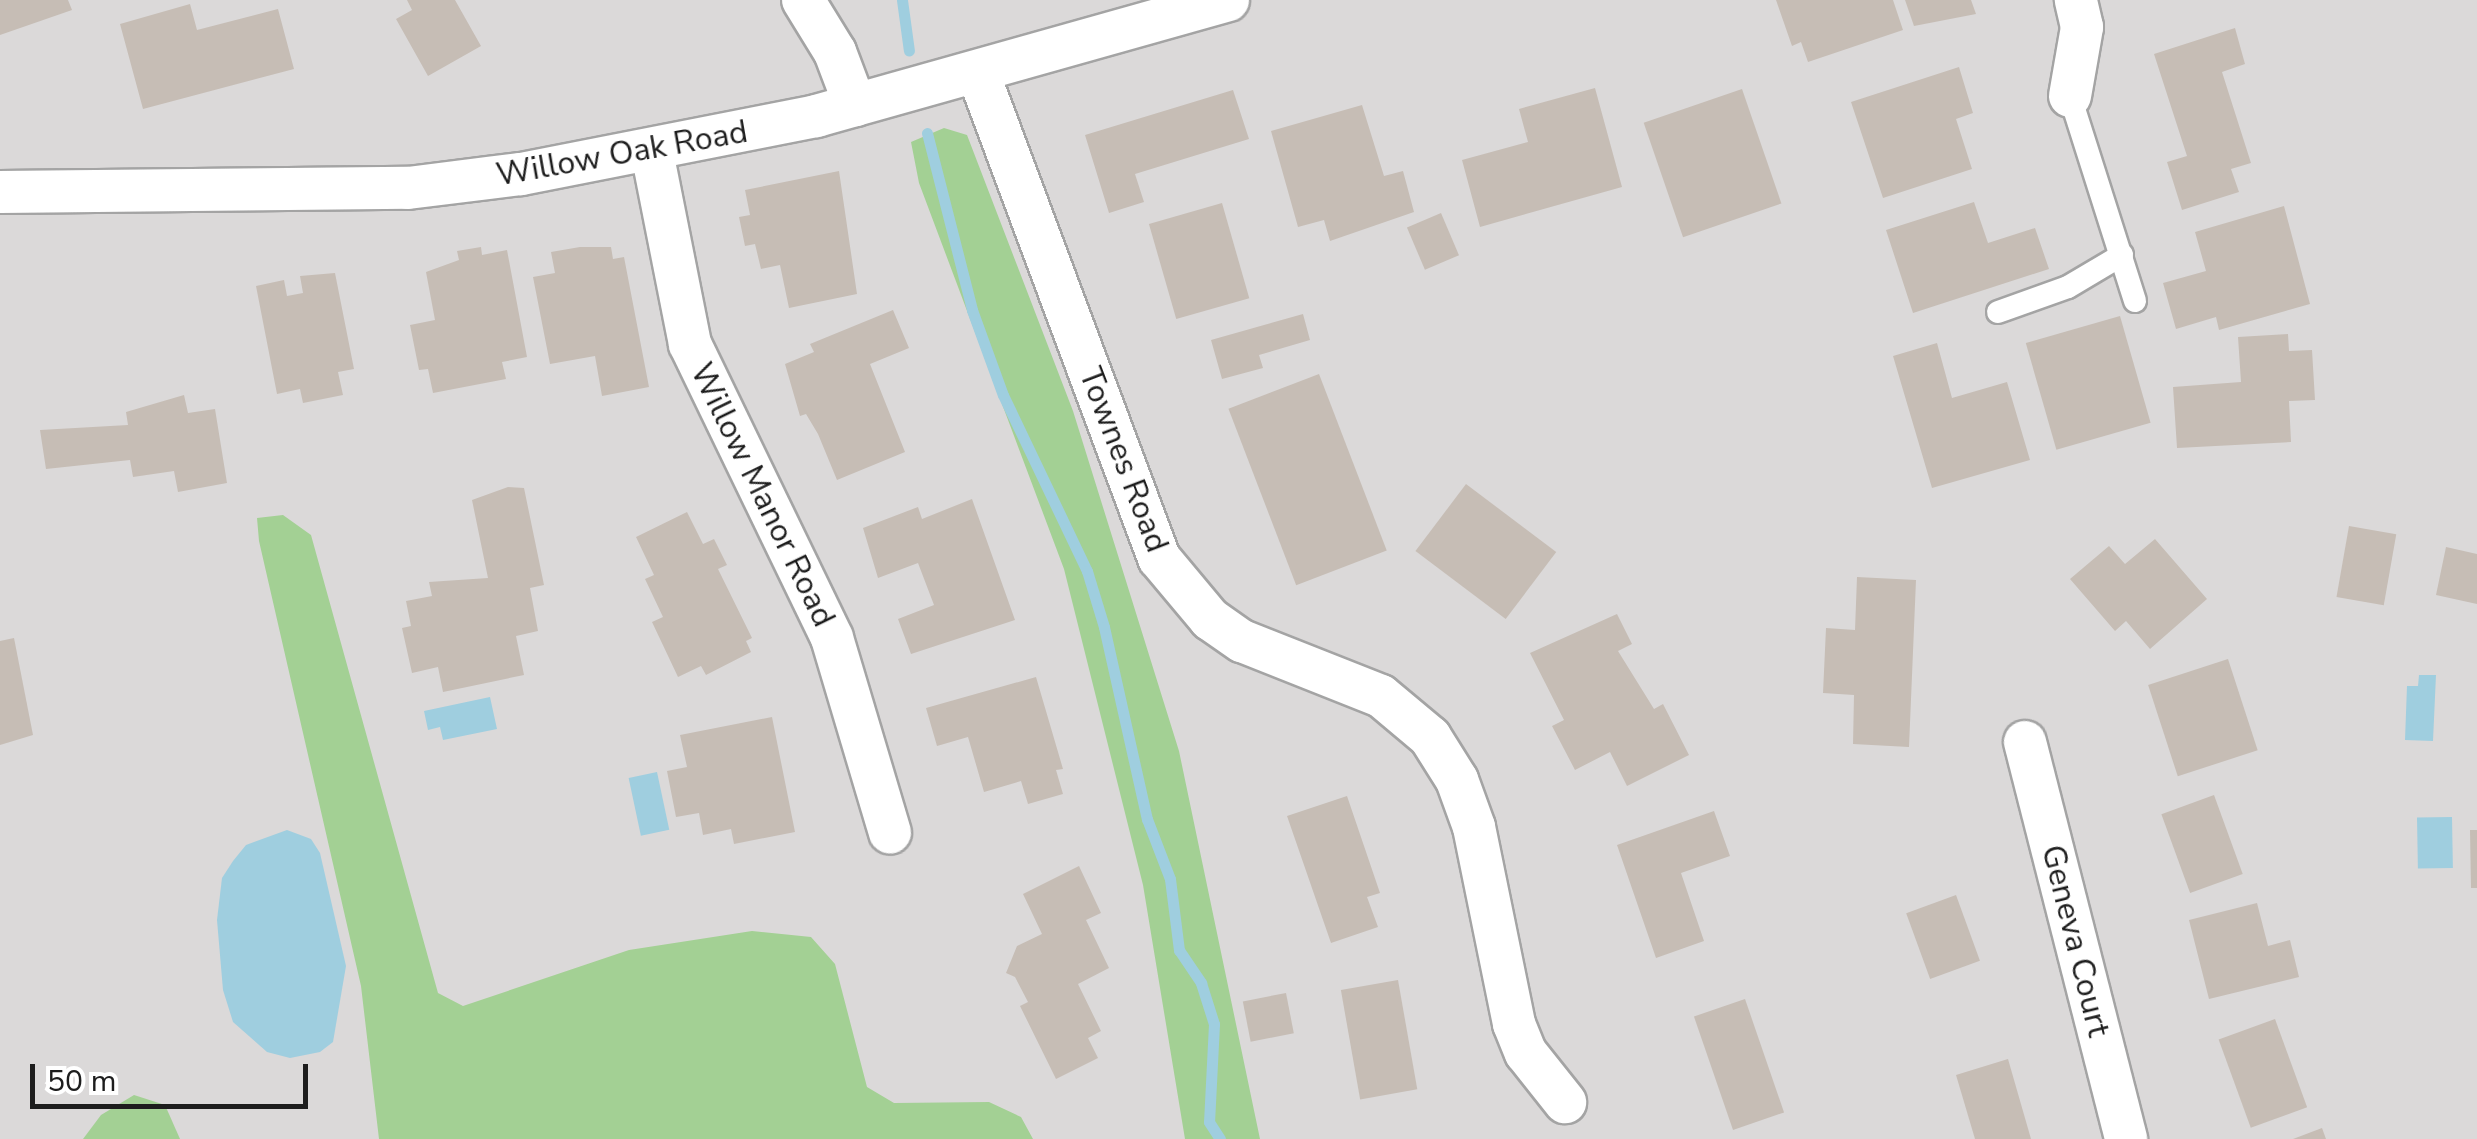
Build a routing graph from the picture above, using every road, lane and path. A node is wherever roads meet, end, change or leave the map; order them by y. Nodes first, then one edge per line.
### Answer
1 (803, 0) edge
2 (1228, 0) edge
3 (2076, 0) edge
4 (978, 73) junction
5 (2070, 96) joint
6 (856, 105) junction
7 (652, 152) junction
8 (0, 192) edge
9 (2122, 255) junction
10 (2135, 301) dead end
11 (1998, 312) dead end
12 (2024, 742) dead end
13 (890, 833) dead end
14 (1565, 1102) dead end
15 (2126, 1139) edge

1 - 6 street
2 - 4 street, Willow Oak Road
3 - 5 street
4 - 6 street, Willow Oak Road
4 - 14 street, Townes Road
5 - 9 lane
6 - 7 street, Willow Oak Road
7 - 8 street, Willow Oak Road
7 - 13 street, Willow Manor Road
9 - 10 lane
9 - 11 lane
12 - 15 street, Geneva Court

